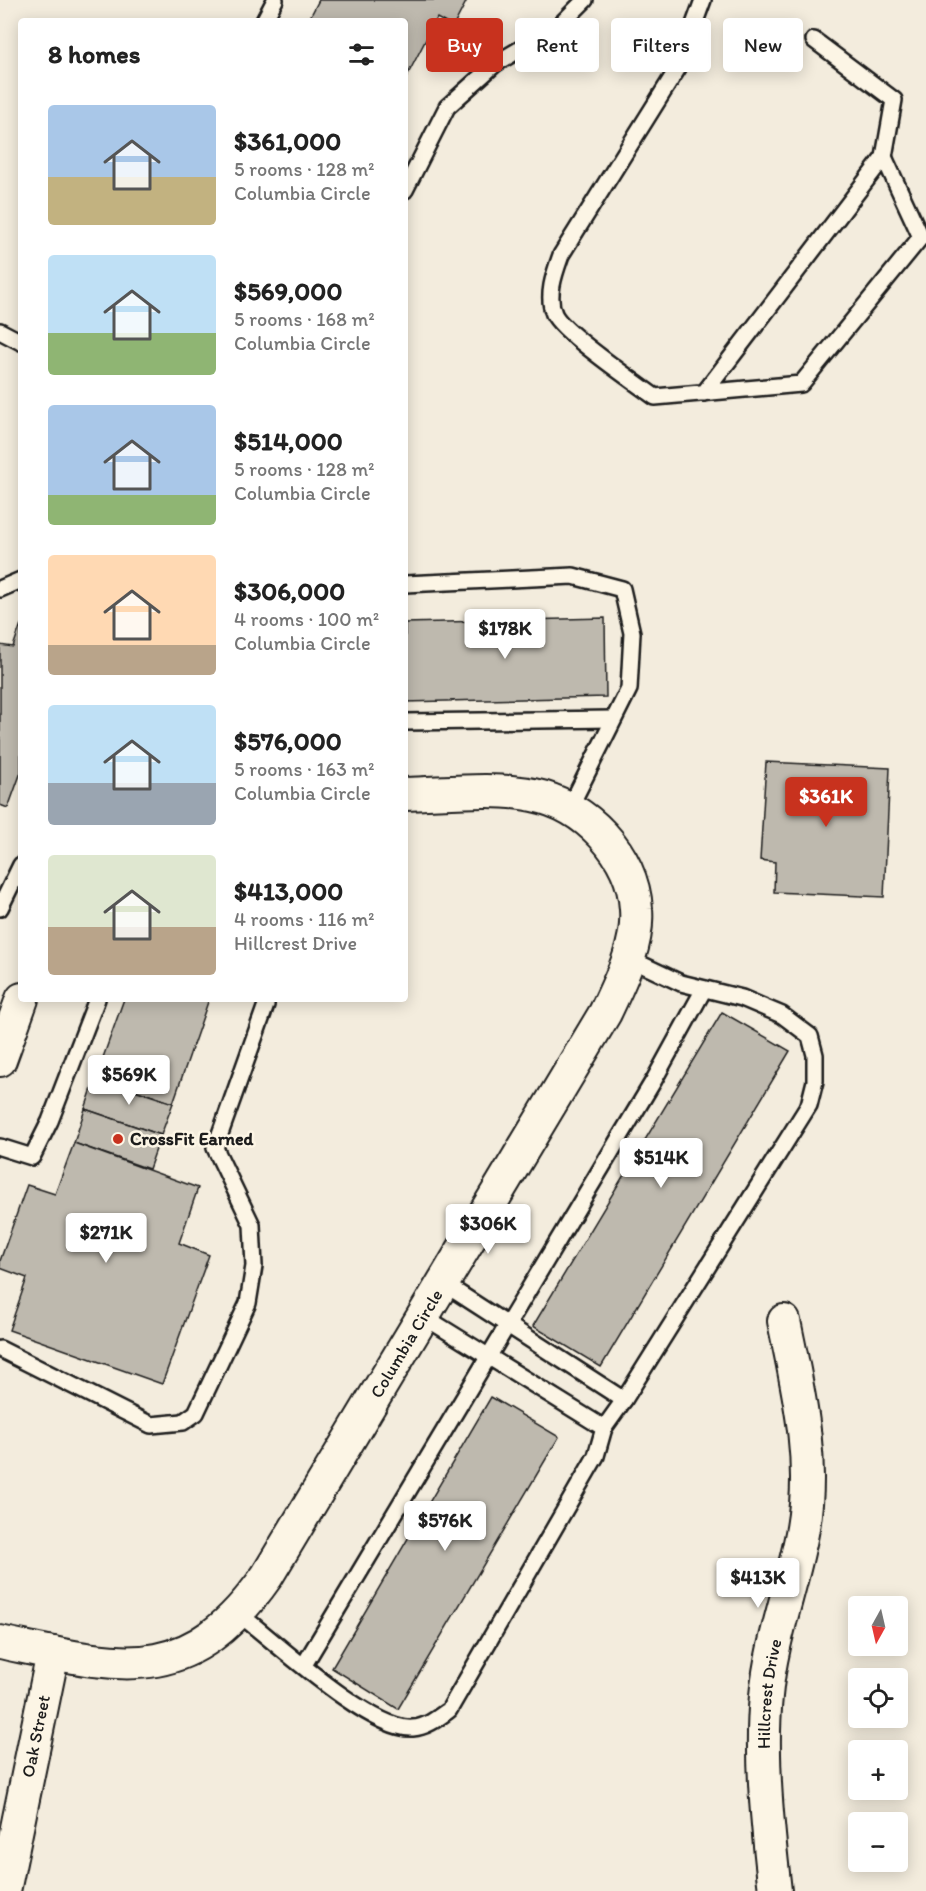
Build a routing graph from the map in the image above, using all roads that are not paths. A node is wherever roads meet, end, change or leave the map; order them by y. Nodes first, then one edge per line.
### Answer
1 (275, 0) edge
2 (585, 0) edge
3 (703, 0) edge
4 (266, 18) edge
5 (814, 40) dead end
6 (884, 157) junction
7 (408, 184) edge
8 (0, 331) edge
9 (18, 340) edge
10 (704, 393) junction
11 (18, 581) edge
12 (408, 584) edge
13 (0, 589) edge
14 (613, 719) junction
15 (408, 722) edge
16 (408, 794) edge
17 (569, 809) junction
18 (18, 871) edge
19 (0, 908) edge
20 (628, 958) junction
21 (704, 989) junction
22 (96, 1002) edge
23 (266, 1002) edge
24 (12, 1013) edge
25 (0, 1060) edge
26 (0, 1147) edge
27 (443, 1283) junction
28 (423, 1316) junction
29 (784, 1321) dead end
30 (507, 1324) junction
31 (0, 1349) edge
32 (488, 1356) junction
33 (624, 1400) junction
34 (604, 1428) junction
35 (238, 1613) junction
36 (0, 1642) edge
37 (53, 1653) junction
38 (304, 1665) junction
39 (4, 1891) edge
40 (775, 1891) edge

1 - 4 lane
2 - 7 lane
3 - 10 lane
5 - 6 lane
6 - 10 lane
6 - 10 lane
8 - 9 lane
11 - 13 lane
12 - 14 lane
14 - 15 lane
14 - 17 lane
16 - 17 street, Columbia Circle
17 - 20 street, Columbia Circle
18 - 19 lane
20 - 21 lane
20 - 27 street, Columbia Circle
21 - 30 lane
21 - 33 lane
22 - 26 lane
23 - 31 lane
24 - 25 street
27 - 28 street, Columbia Circle
27 - 30 lane
28 - 32 lane
28 - 35 street, Columbia Circle
29 - 40 street, Hillcrest Drive
30 - 32 lane
30 - 33 lane
32 - 34 lane
32 - 38 lane
33 - 34 lane
34 - 38 lane
35 - 37 street, Columbia Circle
35 - 38 lane
36 - 37 street, Columbia Circle
37 - 39 street, Oak Street

